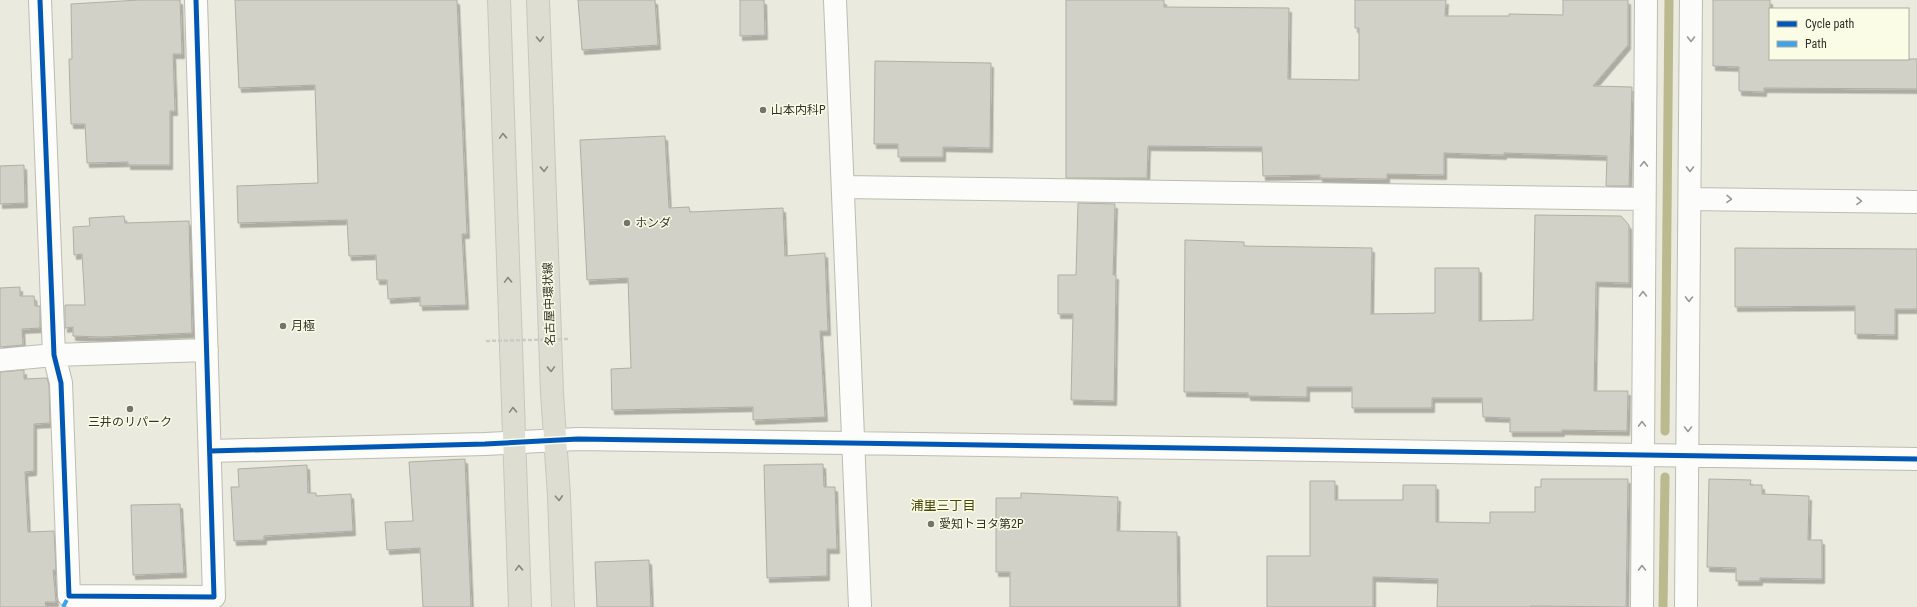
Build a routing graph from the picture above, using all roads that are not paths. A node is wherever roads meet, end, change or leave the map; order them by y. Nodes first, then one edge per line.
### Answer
1 (40, 0) edge
2 (196, 0) edge
3 (499, 0) edge
4 (538, 0) edge
5 (835, 0) edge
6 (1646, 0) edge
7 (1691, 0) edge
8 (843, 187) junction
9 (1644, 198) junction
10 (1690, 199) junction
11 (1917, 202) edge
12 (207, 350) junction
13 (54, 355) junction
14 (0, 360) edge
15 (554, 440) junction
16 (514, 443) junction
17 (854, 444) junction
18 (210, 450) junction
19 (1642, 455) junction
20 (1687, 456) junction
21 (1917, 459) edge
22 (520, 607) edge
23 (564, 607) edge
24 (860, 607) edge
25 (1642, 607) edge
26 (1686, 607) edge

1 - 13 street
2 - 12 street
16 -> 3 main road
4 -> 15 main road, 名古屋中環状線
5 - 8 street
9 -> 6 street
7 -> 10 street
8 - 9 street
8 - 17 street
19 -> 9 street
10 -> 11 street
10 -> 20 street
12 - 13 street
12 - 18 street
13 - 14 street
13 - 18 street
15 - 16 street
15 - 17 street
15 -> 23 main road, 名古屋中環状線
16 - 18 street
22 -> 16 main road
17 - 19 street
17 - 24 street
19 - 20 street
25 -> 19 street
20 - 21 street
20 - 26 street

